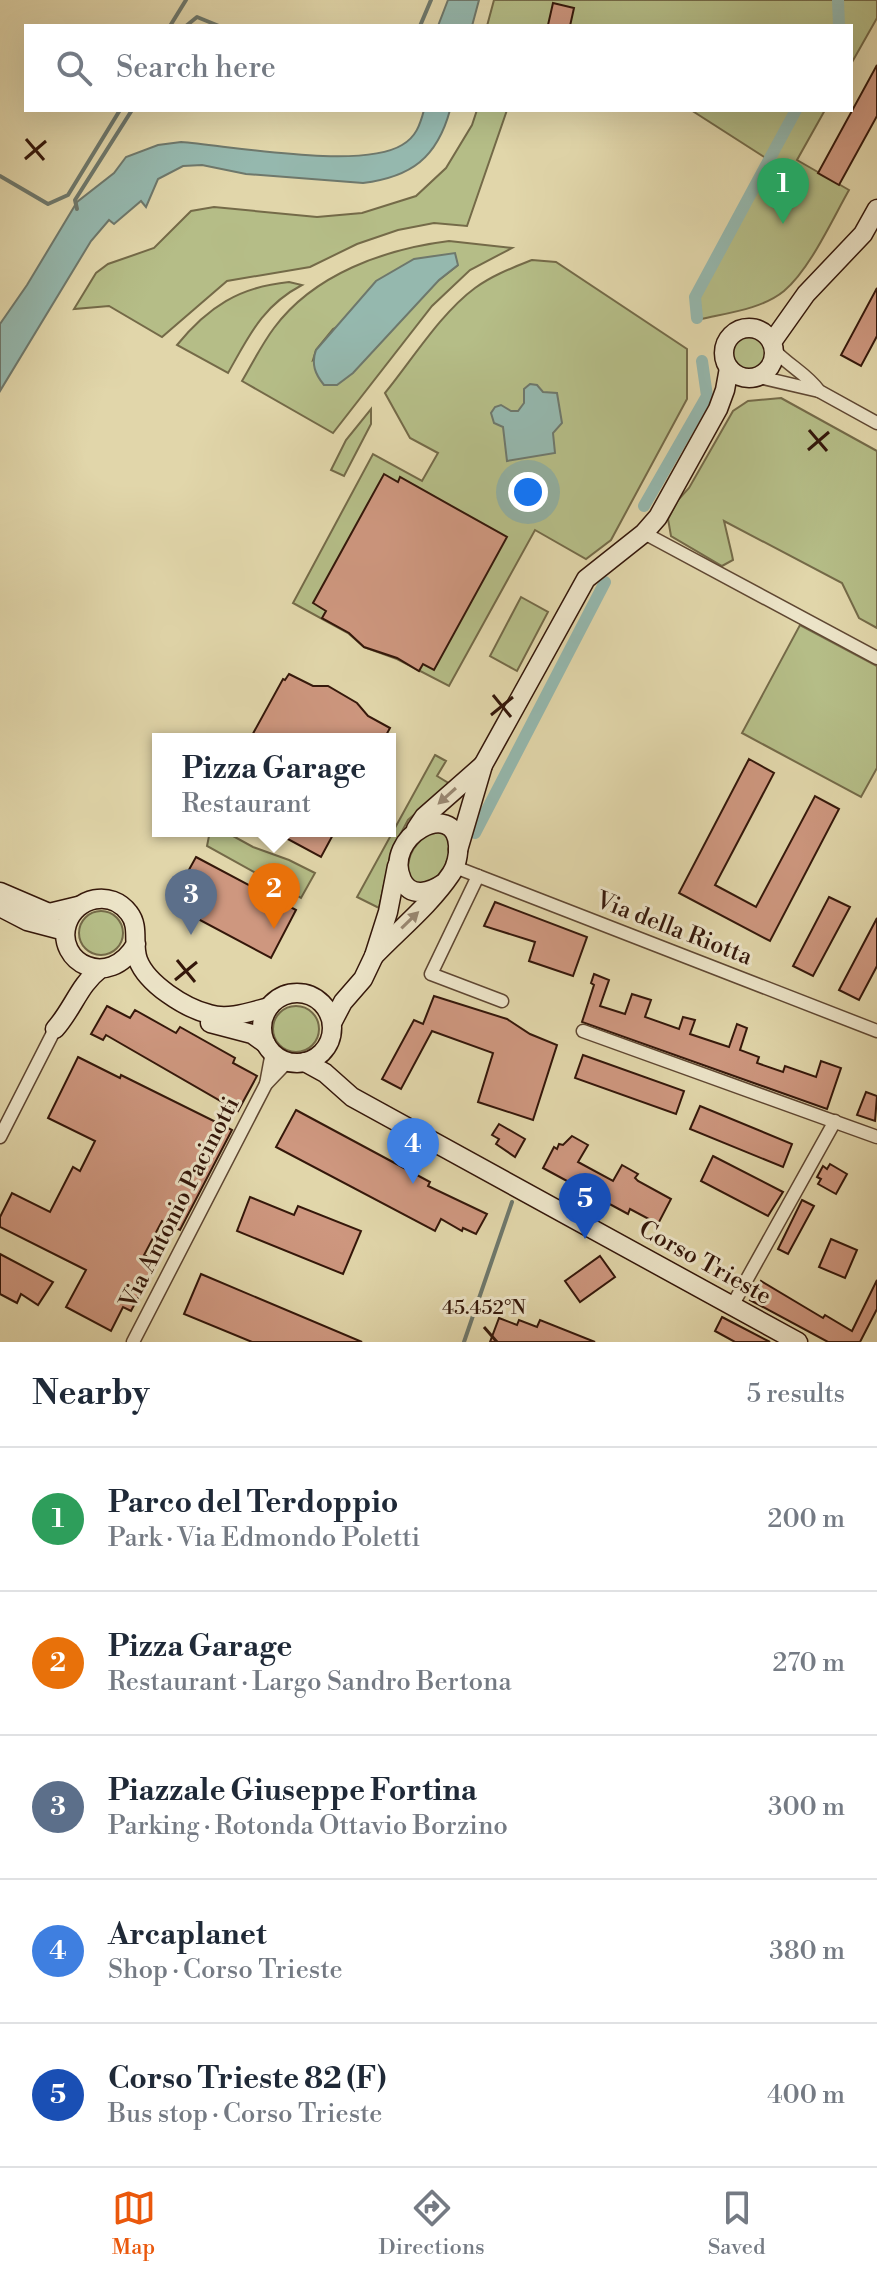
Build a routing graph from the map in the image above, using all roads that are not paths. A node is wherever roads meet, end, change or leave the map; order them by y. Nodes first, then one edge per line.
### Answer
1 (877, 209) edge
2 (769, 340) junction
3 (729, 368) junction
4 (755, 378) junction
5 (819, 391) junction
6 (718, 409) junction
7 (877, 423) edge
8 (644, 533) junction
9 (877, 658) edge
10 (483, 765) junction
11 (415, 830) junction
12 (457, 859) junction
13 (398, 863) junction
14 (478, 876) junction
15 (444, 883) junction
16 (0, 892) edge
17 (78, 906) junction
18 (0, 907) edge
19 (65, 931) junction
20 (136, 944) junction
21 (74, 956) junction
22 (374, 956) junction
23 (108, 967) junction
24 (363, 979) junction
25 (313, 997) junction
26 (502, 1001) dead end
27 (269, 1007) junction
28 (332, 1023) junction
29 (55, 1029) junction
30 (583, 1031) dead end
31 (877, 1031) edge
32 (329, 1043) junction
33 (283, 1055) junction
34 (379, 1111) junction
35 (835, 1121) junction
36 (0, 1137) edge
37 (877, 1137) edge
38 (732, 1306) junction
39 (133, 1342) edge
40 (798, 1342) edge

1 - 2 main road
2 - 3 main road
2 - 4 main road
2 - 5 street
3 - 4 main road
3 - 6 main road
4 - 5 street
4 - 6 main road
5 - 7 street
6 - 8 main road
8 - 9 street
8 - 10 main road
10 -> 11 main road
10 - 12 main road
11 - 12 main road
11 - 13 main road
12 - 14 street, Via della Riotta
12 - 15 main road
13 - 15 main road
13 - 22 main road
14 - 26 street
14 - 31 street, Via della Riotta
22 -> 15 main road
16 - 17 main road
17 - 19 main road
17 - 20 main road
18 - 19 main road
19 - 21 main road
20 - 23 main road
20 - 27 main road
21 - 23 main road
21 - 29 main road
22 - 24 main road
23 - 29 main road
23 - 33 main road, Corso Trieste
24 - 25 main road
24 - 28 main road
25 - 27 main road
25 - 28 main road
27 - 33 main road
28 - 32 main road
29 - 36 street
30 - 35 street
32 - 33 main road
32 - 34 main road, Corso Trieste
33 - 34 main road, Corso Trieste
33 - 39 street, Via Antonio Pacinotti
34 - 38 main road, Corso Trieste
35 - 37 street
35 - 38 street
38 - 40 main road, Corso Trieste

